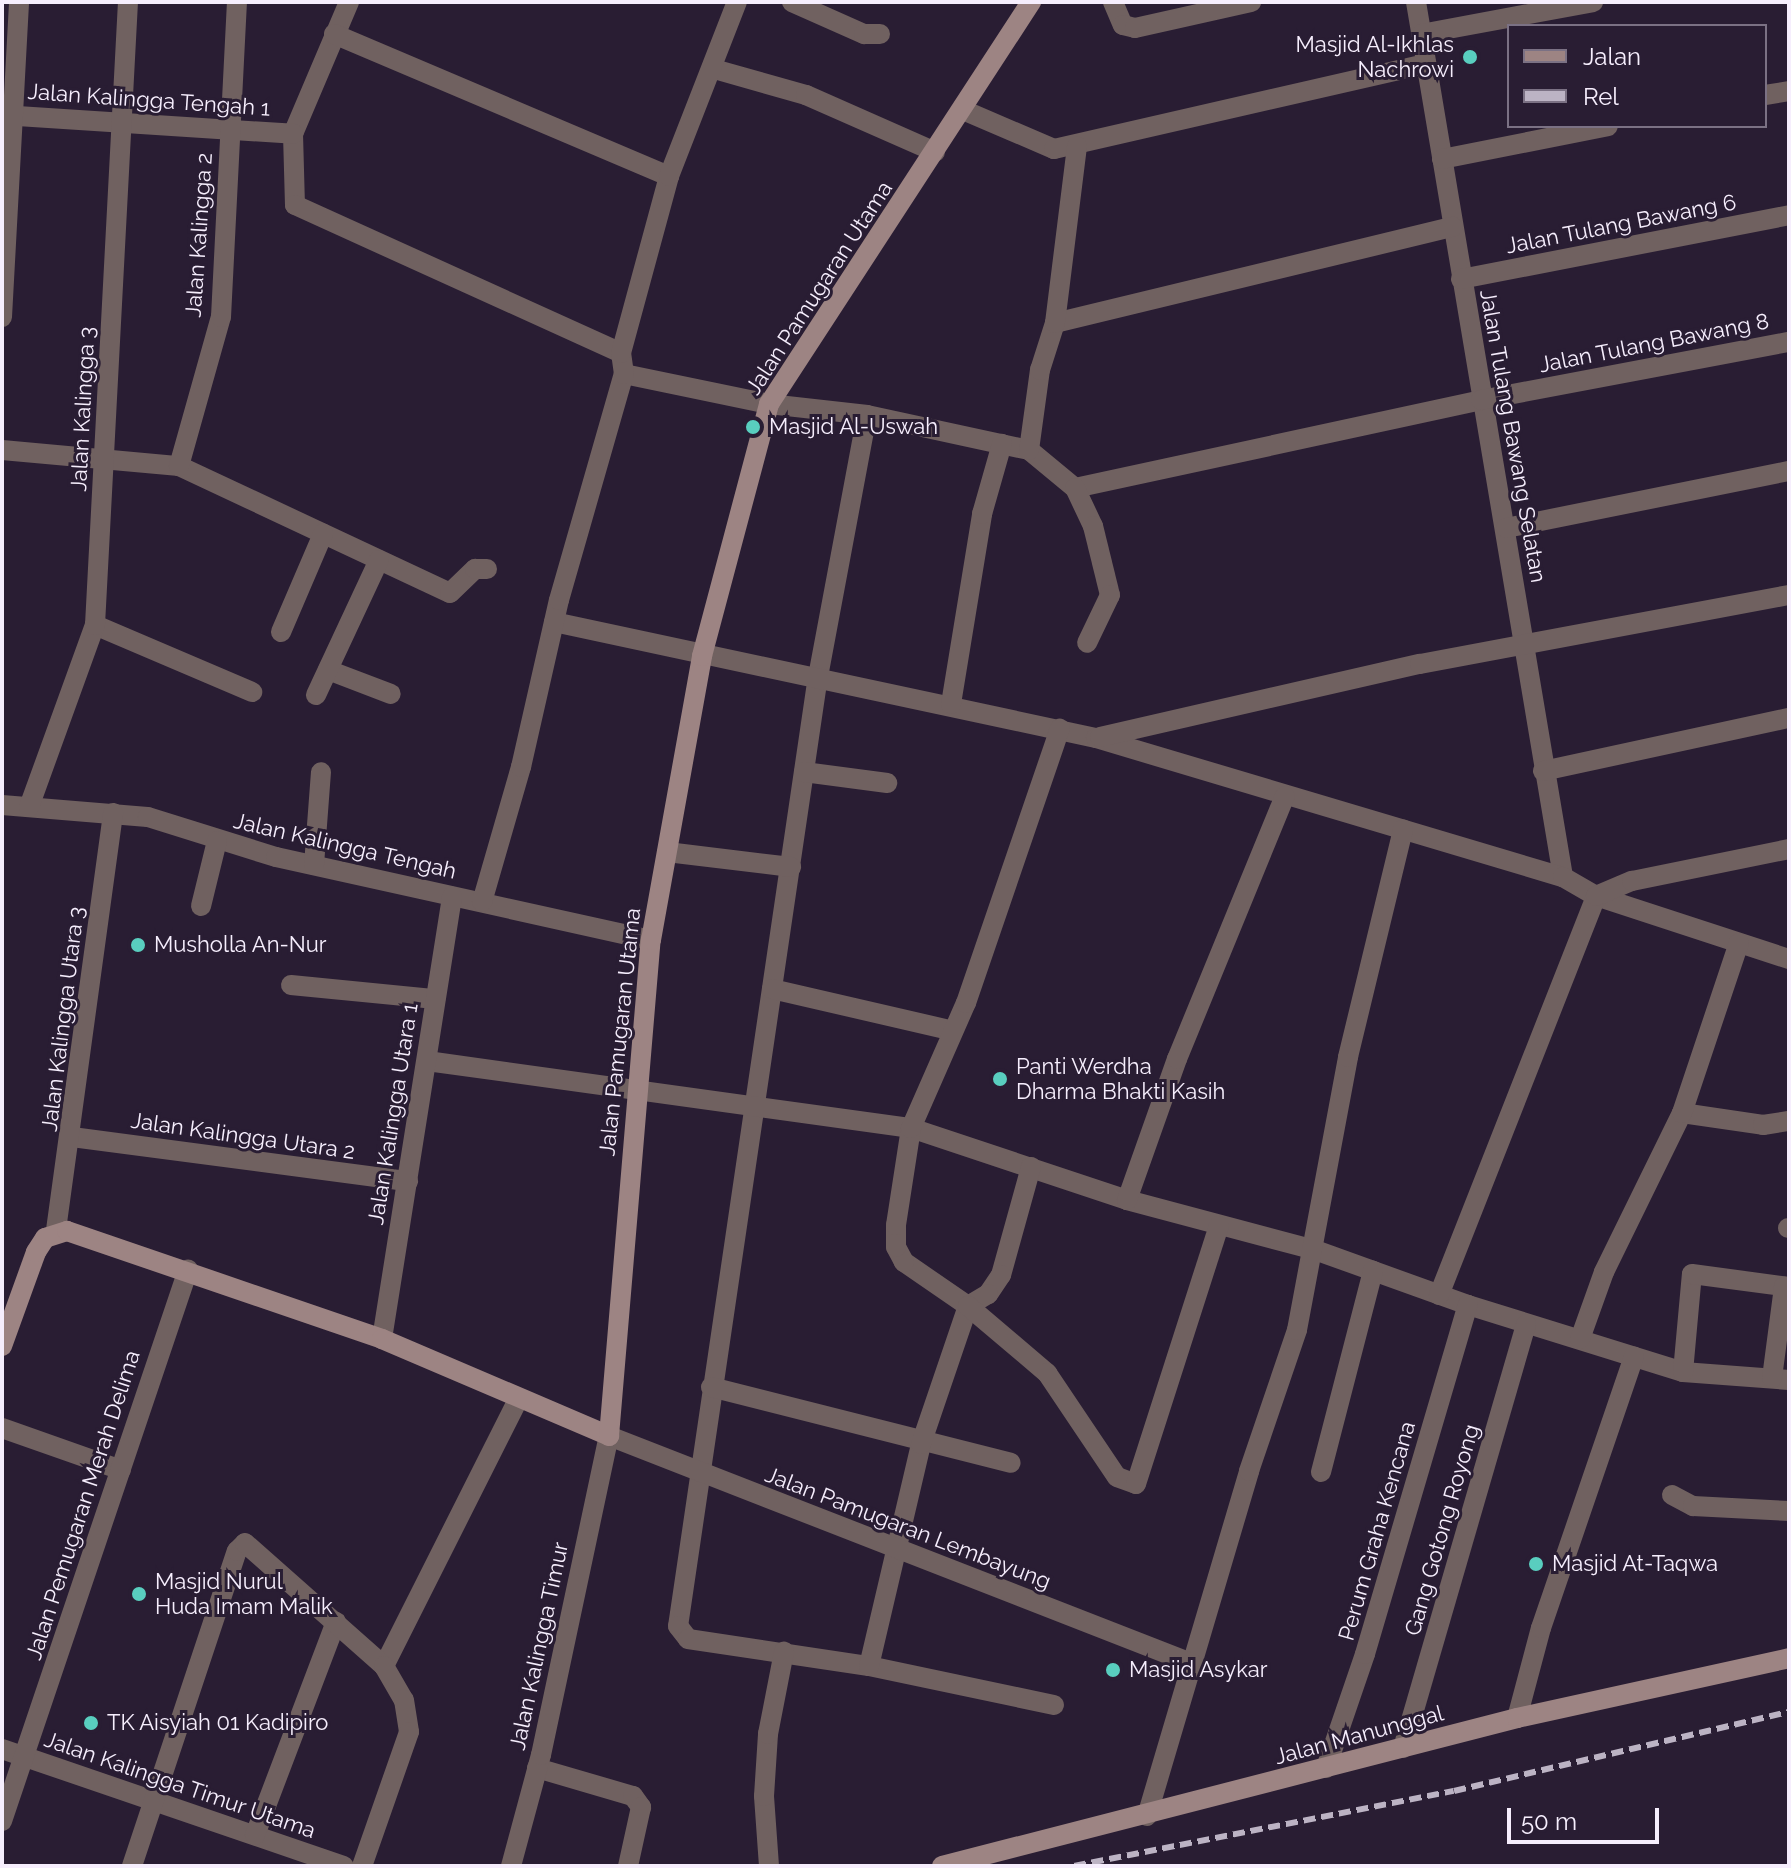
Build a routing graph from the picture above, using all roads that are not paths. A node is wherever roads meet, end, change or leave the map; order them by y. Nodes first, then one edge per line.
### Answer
1 (19, 2) edge
2 (128, 2) edge
3 (237, 2) edge
4 (349, 2) edge
5 (737, 2) edge
6 (792, 2) edge
7 (1031, 2) edge
8 (1113, 2) edge
9 (1251, 2) edge
10 (1416, 2) edge
11 (1593, 2) edge
12 (334, 34) junction
13 (880, 34) dead end
14 (1421, 34) junction
15 (1426, 64) junction
16 (714, 69) junction
17 (1789, 91) edge
18 (1767, 95) edge
19 (963, 110) junction
20 (7, 115) edge
21 (120, 125) junction
22 (1598, 128) edge
23 (230, 130) junction
24 (293, 134) junction
25 (1077, 146) junction
26 (935, 152) junction
27 (1442, 159) junction
28 (669, 176) junction
29 (1789, 215) edge
30 (1453, 227) junction
31 (1461, 279) junction
32 (2, 317) edge
33 (1055, 323) junction
34 (1789, 342) edge
35 (621, 353) junction
36 (624, 374) junction
37 (1481, 400) junction
38 (769, 404) junction
39 (867, 415) junction
40 (1002, 444) junction
41 (2, 450) edge
42 (1029, 450) junction
43 (105, 459) junction
44 (179, 466) junction
45 (1789, 471) edge
46 (1075, 488) junction
47 (1506, 528) junction
48 (323, 534) junction
49 (379, 560) junction
50 (487, 569) dead end
51 (1789, 595) edge
52 (554, 622) junction
53 (95, 625) junction
54 (281, 632) dead end
55 (1087, 643) dead end
56 (1524, 647) junction
57 (702, 656) junction
58 (328, 670) junction
59 (818, 676) junction
60 (252, 692) dead end
61 (391, 694) dead end
62 (316, 695) dead end
63 (951, 704) junction
64 (1789, 718) edge
65 (1060, 729) junction
66 (1096, 738) junction
67 (1543, 771) junction
68 (321, 772) dead end
69 (804, 772) junction
70 (887, 783) dead end
71 (1285, 796) junction
72 (2, 805) edge
73 (29, 807) junction
74 (113, 813) junction
75 (1403, 830) junction
76 (217, 841) junction
77 (1789, 849) edge
78 (667, 852) junction
79 (314, 865) junction
80 (791, 867) junction
81 (1563, 877) junction
82 (452, 896) junction
83 (1596, 896) junction
84 (482, 902) junction
85 (201, 906) dead end
86 (651, 940) junction
87 (1739, 943) junction
88 (1789, 959) edge
89 (291, 985) dead end
90 (772, 989) junction
91 (435, 999) junction
92 (949, 1030) junction
93 (427, 1061) junction
94 (635, 1091) junction
95 (756, 1104) junction
96 (1682, 1113) junction
97 (1789, 1121) edge
98 (911, 1128) junction
99 (72, 1137) junction
100 (1031, 1167) junction
101 (408, 1181) junction
102 (1127, 1200) junction
103 (1219, 1226) junction
104 (56, 1230) junction
105 (1315, 1250) junction
106 (188, 1270) junction
107 (1373, 1271) junction
108 (1786, 1287) edge
109 (1439, 1295) junction
110 (1468, 1305) junction
111 (968, 1306) junction
112 (1526, 1325) junction
113 (382, 1339) junction
114 (1580, 1339) junction
115 (2, 1346) edge
116 (1634, 1356) junction
117 (1683, 1372) junction
118 (1781, 1379) edge
119 (711, 1387) junction
120 (518, 1399) junction
121 (2, 1428) edge
122 (609, 1436) junction
123 (921, 1444) junction
124 (1011, 1463) dead end
125 (121, 1470) junction
126 (698, 1472) junction
127 (1321, 1472) dead end
128 (1672, 1495) dead end
129 (1789, 1511) edge
130 (899, 1549) junction
131 (336, 1622) junction
132 (784, 1652) junction
133 (1789, 1658) edge
134 (1191, 1663) junction
135 (384, 1666) junction
136 (869, 1666) junction
137 (1054, 1705) dead end
138 (1517, 1718) junction
139 (1403, 1748) junction
140 (2, 1749) edge
141 (25, 1757) junction
142 (537, 1768) junction
143 (1326, 1768) junction
144 (154, 1801) junction
145 (1147, 1816) junction
146 (2, 1821) edge
147 (255, 1835) junction
148 (132, 1866) edge
149 (343, 1866) edge
150 (362, 1866) edge
151 (511, 1866) edge
152 (628, 1866) edge
153 (769, 1866) edge
154 (942, 1866) edge

1 - 20 street
2 - 21 street, Jalan Kalingga 3
3 - 23 street, Jalan Kalingga 2
4 - 12 street
5 - 16 street
6 - 13 street
7 - 19 street, Jalan Pamugaran Utama
8 - 9 street
10 - 14 street, Jalan Tulang Bawang Selatan
11 - 14 street
12 - 24 street
12 - 28 street
14 - 15 street, Jalan Tulang Bawang Selatan
15 - 25 street
15 - 27 street, Jalan Tulang Bawang Selatan
16 - 26 street
16 - 28 street
17 - 18 street
19 - 25 street
19 - 26 street, Jalan Pamugaran Utama
20 - 21 street, Jalan Kalingga Tengah 1
20 - 32 street
21 - 23 street, Jalan Kalingga Tengah 1
21 - 43 street, Jalan Kalingga 3
22 - 27 street
23 - 24 street, Jalan Kalingga Tengah 1
23 - 44 street, Jalan Kalingga 2
24 - 35 street
25 - 33 street
26 - 38 street, Jalan Pamugaran Utama
27 - 30 street, Jalan Tulang Bawang Selatan
28 - 35 street
29 - 31 street, Jalan Tulang Bawang 6
30 - 31 street, Jalan Tulang Bawang Selatan
30 - 33 street
31 - 37 street, Jalan Tulang Bawang Selatan
33 - 42 street
34 - 37 street, Jalan Tulang Bawang 8
35 - 36 street
36 - 38 street
36 - 52 street
37 - 46 street, Jalan Tulang Bawang 8
37 - 47 street, Jalan Tulang Bawang Selatan
38 - 39 street
38 - 57 street, Jalan Pamugaran Utama
39 - 40 street
39 - 59 street
40 - 42 street
40 - 63 street
41 - 43 street
42 - 46 street
43 - 44 street
43 - 53 street, Jalan Kalingga 3
44 - 48 street
45 - 47 street
46 - 55 street
47 - 56 street, Jalan Tulang Bawang Selatan
48 - 49 street
48 - 54 street
49 - 50 street
49 - 58 street
51 - 56 street
52 - 57 street
52 - 84 street
53 - 60 street
53 - 73 street, Jalan Kalingga 3
56 - 66 street
56 - 67 street, Jalan Tulang Bawang Selatan
57 - 59 street
57 - 78 street, Jalan Pamugaran Utama
58 - 61 street
58 - 62 street
59 - 63 street
59 - 69 street
63 - 65 street
64 - 67 street
65 - 66 street
65 - 92 street
66 - 71 street
67 - 81 street, Jalan Tulang Bawang Selatan
68 - 79 street
69 - 70 street
69 - 80 street
71 - 75 street
71 - 102 street
72 - 73 street, Jalan Kalingga Tengah
73 - 74 street, Jalan Kalingga Tengah
74 - 76 street, Jalan Kalingga Tengah
74 - 99 street, Jalan Kalingga Utara 3
75 - 81 street
75 - 105 street
76 - 79 street, Jalan Kalingga Tengah
76 - 85 street
77 - 83 street
78 - 80 street
78 - 86 street, Jalan Pamugaran Utama
79 - 82 street, Jalan Kalingga Tengah
80 - 90 street
81 - 83 street
82 - 84 street, Jalan Kalingga Tengah
82 - 91 street, Jalan Kalingga Utara 1
83 - 87 street
83 - 109 street
84 - 86 street, Jalan Kalingga Tengah
86 - 94 street, Jalan Pamugaran Utama
87 - 88 street
87 - 96 street
89 - 91 street
90 - 92 street
90 - 95 street
91 - 93 street, Jalan Kalingga Utara 1
92 - 98 street
93 - 94 street
93 - 101 street, Jalan Kalingga Utara 1
94 - 95 street
94 - 122 street, Jalan Pamugaran Utama
95 - 98 street
95 - 119 street
96 - 97 street
96 - 114 street
98 - 100 street
98 - 111 street
99 - 101 street, Jalan Kalingga Utara 2
99 - 104 street, Jalan Kalingga Utara 3
100 - 102 street
100 - 111 street
101 - 113 street, Jalan Kalingga Utara 1
102 - 103 street
103 - 105 street
103 - 111 street
104 - 106 street
104 - 115 street
105 - 107 street
105 - 134 street
106 - 113 street
106 - 125 street, Jalan Pemugaran Merah Delima
107 - 109 street
107 - 127 street
108 - 117 street
108 - 118 street
109 - 110 street
110 - 112 street
110 - 143 street, Perum Graha Kencana
111 - 123 street
112 - 114 street
112 - 139 street, Gang Gotong Royong
113 - 120 street
114 - 116 street
116 - 117 street
116 - 138 street
117 - 118 street
119 - 123 street
119 - 126 street
120 - 122 street
120 - 135 street
121 - 125 street
122 - 126 street, Jalan Pamugaran Lembayung
122 - 142 street, Jalan Kalingga Timur
123 - 124 street
123 - 130 street
125 - 141 street, Jalan Pemugaran Merah Delima
126 - 130 street, Jalan Pamugaran Lembayung
126 - 132 street
128 - 129 street
130 - 134 street, Jalan Pamugaran Lembayung
130 - 136 street
131 - 135 street
131 - 144 street
131 - 147 street
132 - 136 street
132 - 153 street
133 - 138 street, Jalan Manunggal
134 - 145 street
135 - 150 street
136 - 137 street
138 - 139 street, Jalan Manunggal
139 - 143 street, Jalan Manunggal
140 - 141 street, Jalan Kalingga Timur Utama
141 - 144 street, Jalan Kalingga Timur Utama
141 - 146 street, Jalan Pemugaran Merah Delima
142 - 151 street, Jalan Kalingga Timur
142 - 152 street
143 - 145 street, Jalan Manunggal
144 - 147 street, Jalan Kalingga Timur Utama
144 - 148 street
145 - 154 street, Jalan Manunggal
147 - 149 street, Jalan Kalingga Timur Utama

